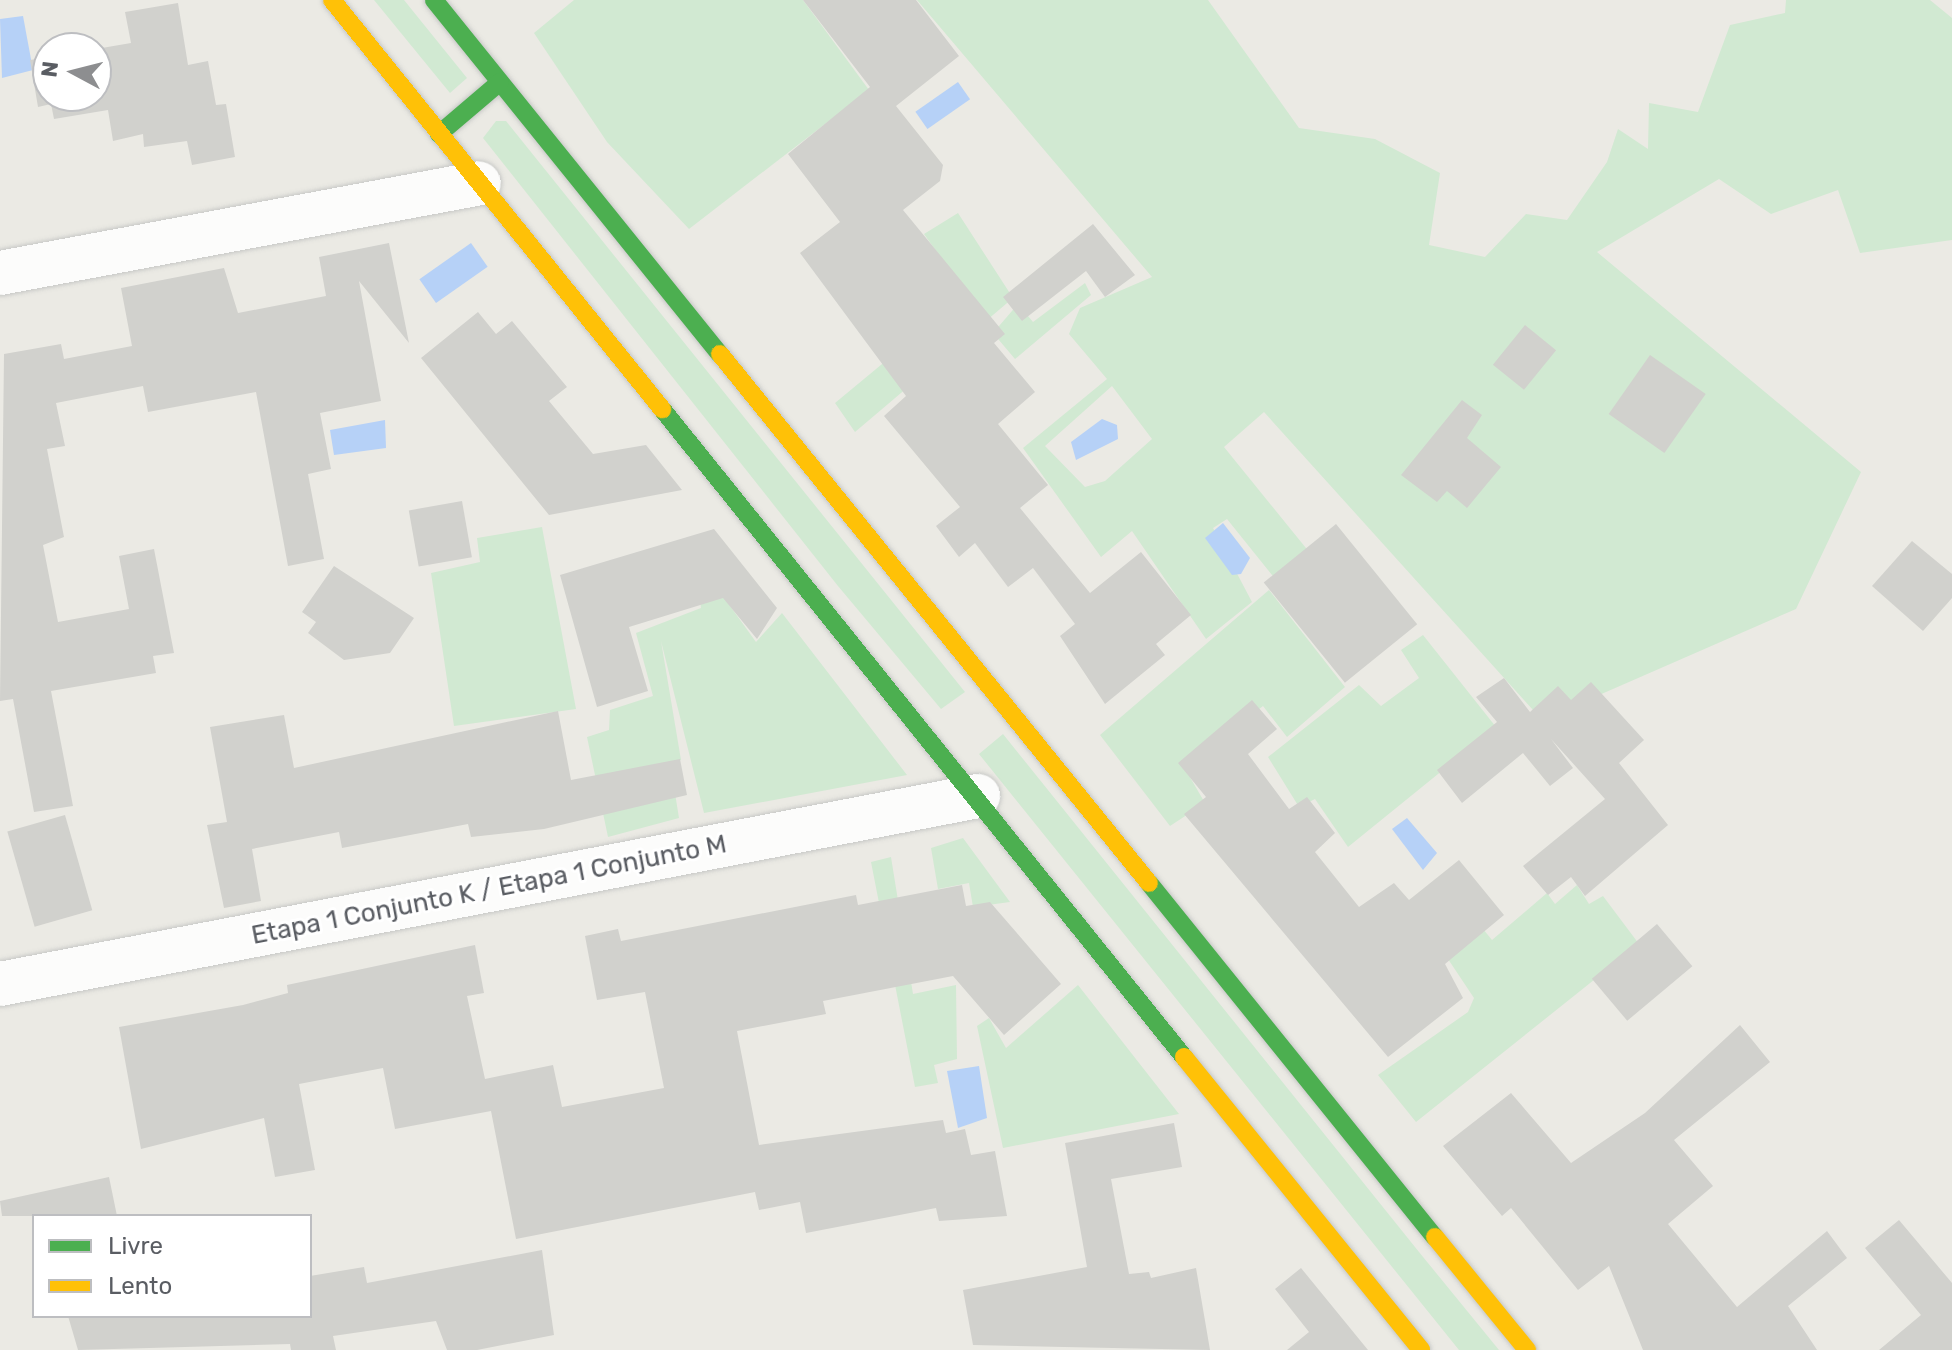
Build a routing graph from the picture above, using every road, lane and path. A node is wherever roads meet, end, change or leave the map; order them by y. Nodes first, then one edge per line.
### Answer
1 (332, 0) edge
2 (434, 0) edge
3 (500, 82) junction
4 (439, 134) junction
5 (479, 183) junction
6 (0, 273) edge
7 (978, 796) junction
8 (0, 984) edge
9 (1421, 1350) edge
10 (1527, 1350) edge

1 - 4 street
2 - 3 street
3 - 4 street
3 - 10 street
4 - 5 street
5 - 6 street
5 - 7 street
7 - 8 street, Etapa 1 Conjunto K / Etapa 1 Conjunto M
7 - 9 street

